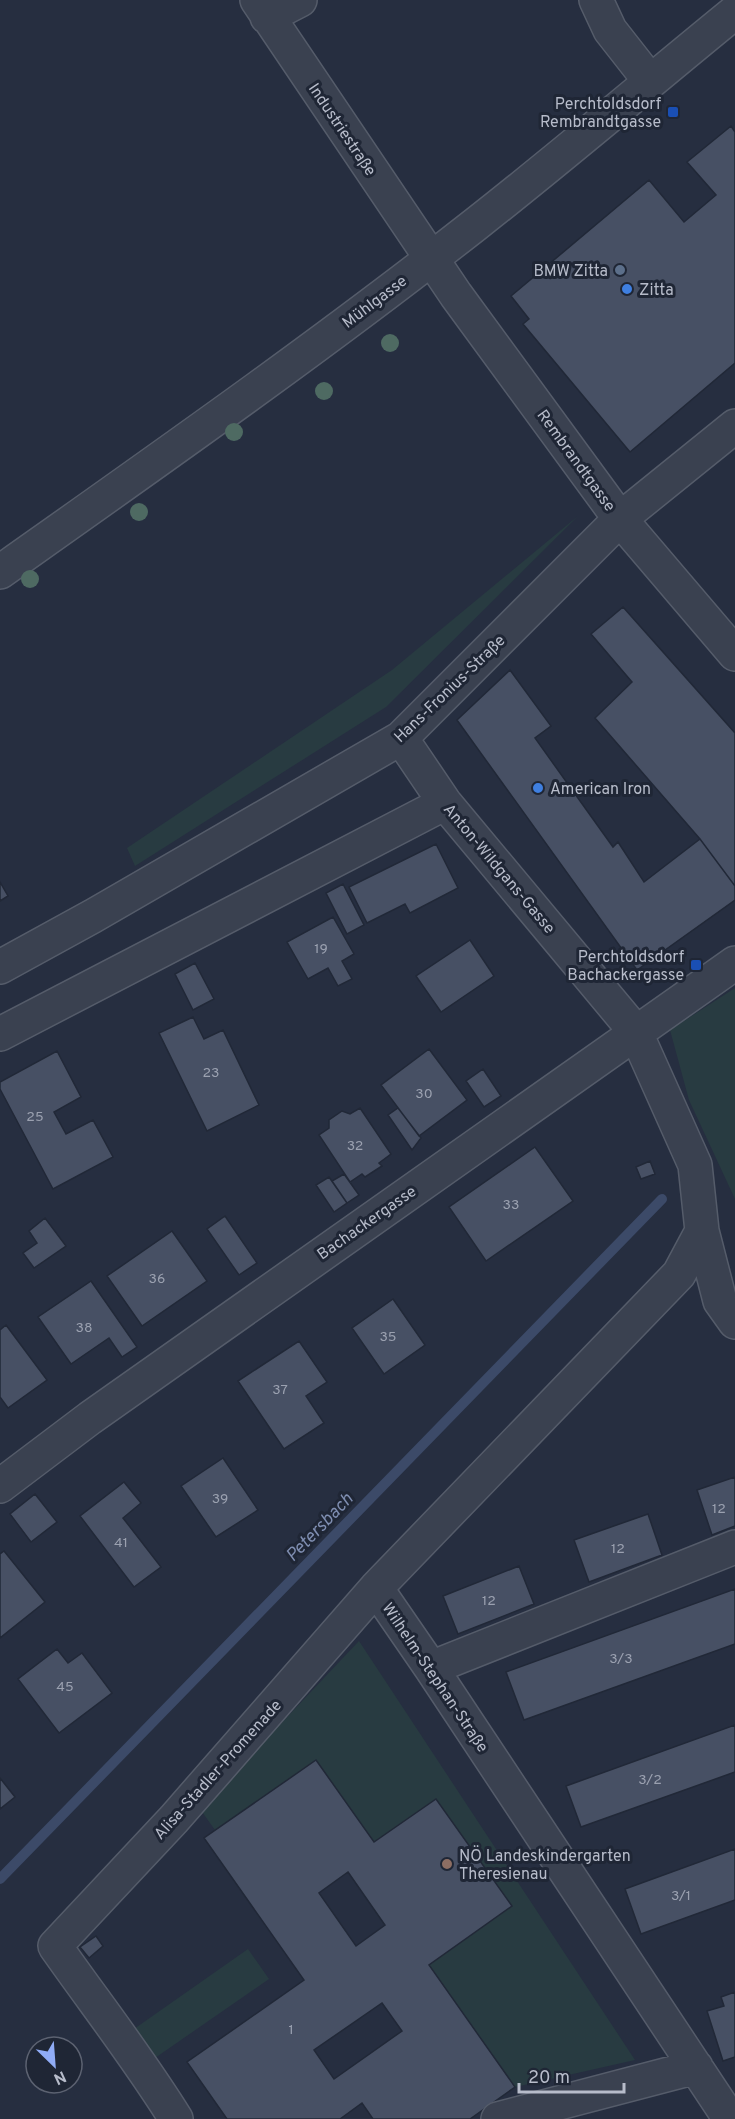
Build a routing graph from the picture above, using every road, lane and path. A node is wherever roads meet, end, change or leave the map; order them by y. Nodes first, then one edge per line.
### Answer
1 (300, 0) edge
2 (596, 0) edge
3 (262, 8) edge
4 (735, 12) edge
5 (650, 81) junction
6 (431, 258) junction
7 (735, 426) edge
8 (620, 519) junction
9 (0, 572) edge
10 (735, 654) edge
11 (401, 738) junction
12 (445, 803) junction
13 (735, 963) edge
14 (0, 967) edge
15 (635, 1031) junction
16 (0, 1034) edge
17 (702, 1231) junction
18 (735, 1322) edge
19 (0, 1486) edge
20 (735, 1547) edge
21 (376, 1588) junction
22 (431, 1668) junction
23 (696, 2067) junction
24 (730, 2113) edge
25 (176, 2119) edge
26 (498, 2119) edge

1 - 3 street
2 - 5 street
3 - 6 street, Industriestraße
4 - 5 street, Mühlgasse
5 - 6 street, Mühlgasse
6 - 8 street, Rembrandtgasse
6 - 9 street, Mühlgasse
7 - 8 street, Hans-Fronius-Straße
8 - 10 street, Rembrandtgasse
8 - 11 street, Hans-Fronius-Straße
11 - 12 street, Anton-Wildgans-Gasse
11 - 14 street, Hans-Fronius-Straße
12 - 15 street, Anton-Wildgans-Gasse
12 - 16 street
13 - 15 street, Bachackergasse
15 - 17 street, Anton-Wildgans-Gasse
15 - 19 street, Bachackergasse
17 - 18 street, Anton-Wildgans-Gasse
17 - 21 street, Wilhelm-Stephan-Straße
20 - 22 street
21 - 22 street, Wilhelm-Stephan-Straße
21 - 25 street, Alisa-Stadler-Promenade
22 - 23 street, Wilhelm-Stephan-Straße
23 - 24 street, Wilhelm-Stephan-Straße
23 - 26 street

